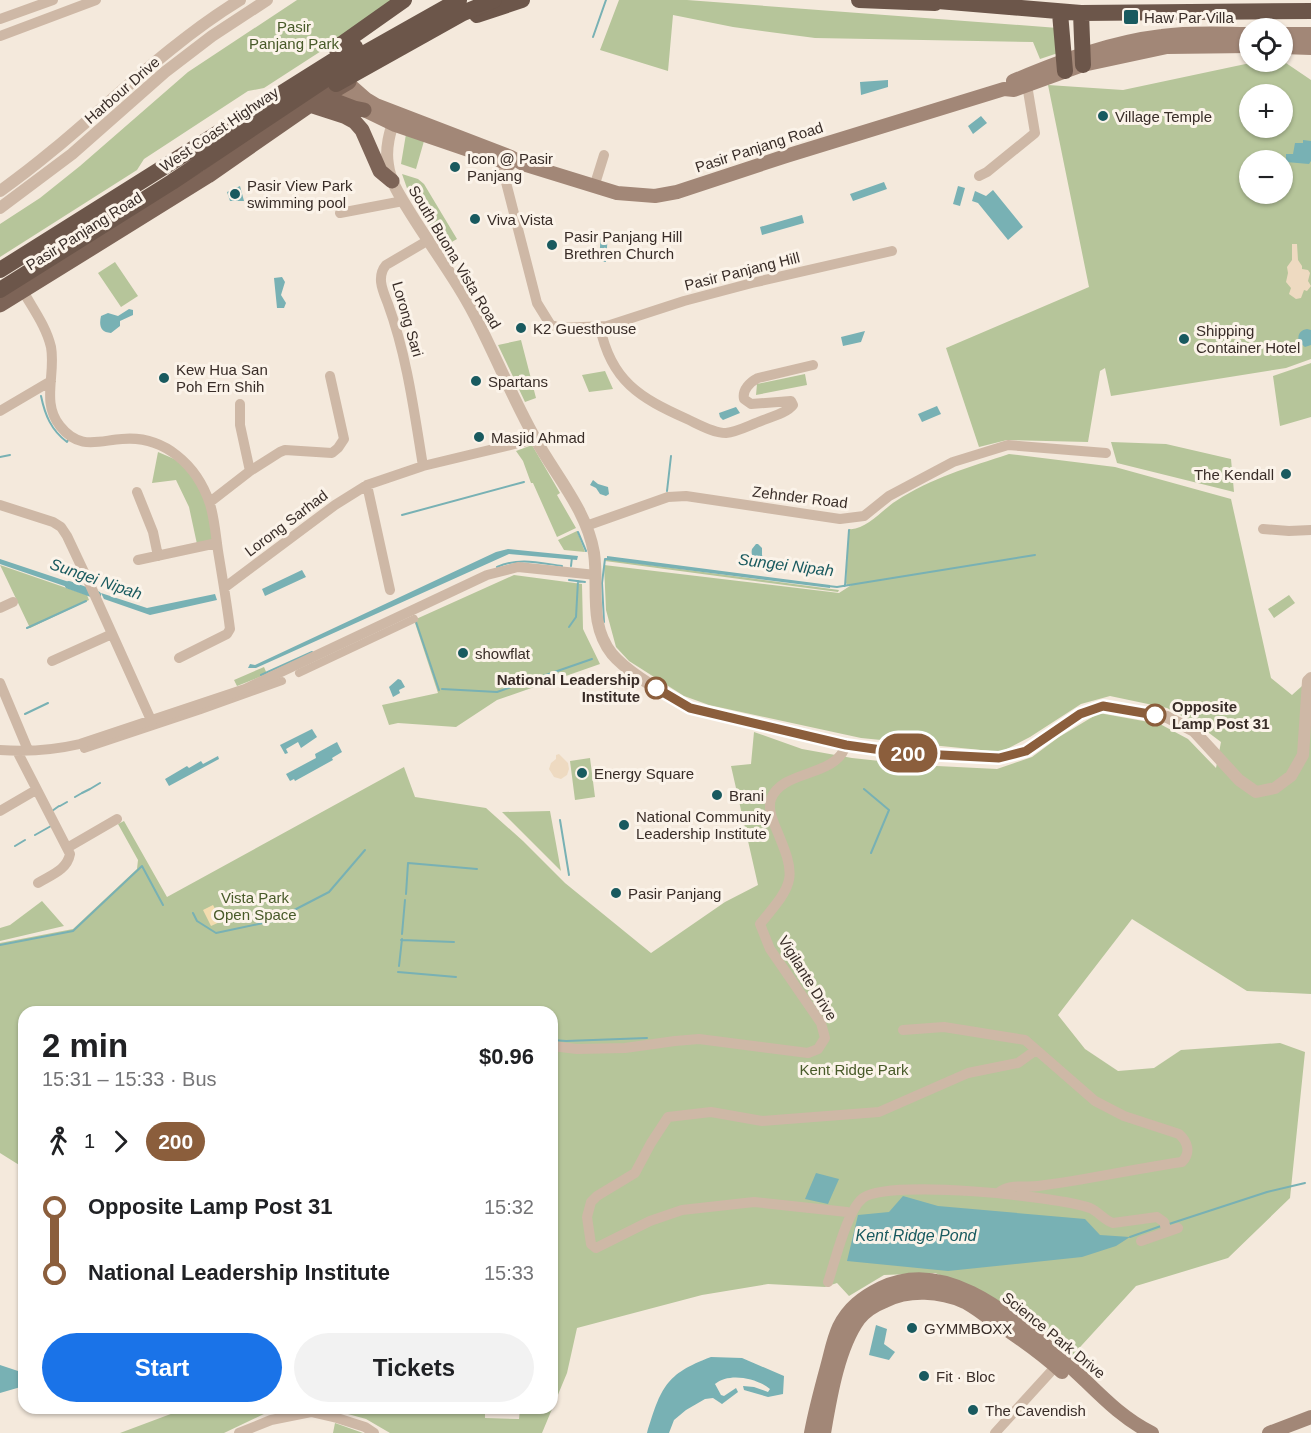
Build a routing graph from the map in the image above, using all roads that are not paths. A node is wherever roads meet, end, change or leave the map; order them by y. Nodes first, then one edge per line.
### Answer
1 (53, 0) edge
2 (96, 0) edge
3 (240, 0) edge
4 (267, 0) edge
5 (404, 0) edge
6 (414, 0) edge
7 (435, 0) edge
8 (459, 0) edge
9 (494, 0) edge
10 (522, 0) edge
11 (859, 0) edge
12 (926, 0) edge
13 (948, 3) junction
14 (1311, 11) edge
15 (1060, 13) junction
16 (1081, 13) junction
17 (0, 19) edge
18 (1239, 34) edge
19 (1293, 34) edge
20 (1311, 34) edge
21 (0, 36) edge
22 (1239, 46) edge
23 (1293, 47) edge
24 (1311, 48) edge
25 (332, 59) junction
26 (1083, 60) junction
27 (1065, 65) junction
28 (1026, 80) junction
29 (337, 89) junction
30 (310, 105) junction
31 (364, 110) joint
32 (394, 118) junction
33 (234, 135) junction
34 (388, 144) junction
35 (370, 150) junction
36 (604, 155) dead end
37 (499, 157) junction
38 (979, 176) dead end
39 (392, 181) junction
40 (594, 187) junction
41 (0, 191) edge
42 (403, 201) junction
43 (101, 203) junction
44 (0, 208) edge
45 (340, 213) dead end
46 (117, 233) junction
47 (427, 241) junction
48 (892, 251) dead end
49 (0, 268) edge
50 (0, 290) edge
51 (22, 291) junction
52 (0, 305) edge
53 (600, 327) junction
54 (813, 365) dead end
55 (330, 376) dead end
56 (51, 381) junction
57 (240, 404) dead end
58 (0, 411) edge
59 (533, 440) junction
60 (1106, 453) dead end
61 (423, 466) junction
62 (250, 471) junction
63 (367, 485) junction
64 (137, 492) dead end
65 (210, 502) junction
66 (0, 505) edge
67 (585, 526) junction
68 (1263, 529) dead end
69 (1311, 530) edge
70 (217, 543) junction
71 (158, 556) junction
72 (138, 560) dead end
73 (596, 575) junction
74 (224, 588) junction
75 (390, 591) dead end
76 (13, 602) dead end
77 (0, 608) edge
78 (414, 619) dead end
79 (112, 634) junction
80 (179, 658) dead end
81 (52, 661) dead end
82 (298, 673) dead end
83 (1311, 678) edge
84 (282, 681) dead end
85 (0, 682) edge
86 (151, 720) junction
87 (846, 745) junction
88 (84, 749) dead end
89 (0, 750) edge
90 (22, 751) junction
91 (36, 790) junction
92 (0, 811) edge
93 (117, 819) dead end
94 (67, 848) junction
95 (38, 883) dead end
96 (903, 1030) dead end
97 (558, 1047) edge
98 (1036, 1050) junction
99 (998, 1193) junction
100 (847, 1212) dead end
101 (1141, 1241) dead end
102 (828, 1282) dead end
103 (1056, 1366) junction
104 (300, 1414) edge
105 (319, 1414) edge
106 (1311, 1418) edge
107 (1311, 1426) edge
108 (239, 1433) edge
109 (374, 1433) edge
110 (810, 1433) edge
111 (824, 1433) edge
112 (995, 1433) edge
113 (1132, 1433) edge
114 (1152, 1433) edge
115 (1269, 1433) edge
116 (1293, 1433) edge

1 - 17 street
2 - 21 street
3 - 41 street, Harbour Drive
4 - 44 street, Harbour Drive
5 - 33 highway, bridge
6 - 25 highway
7 - 33 highway, West Coast Highway, bridge
8 - 33 highway, West Coast Highway, bridge
9 - 33 highway, bridge
10 - 29 highway
11 - 13 highway
12 - 13 highway
13 - 15 highway
14 - 16 highway
15 - 16 highway
15 - 27 highway
16 - 26 highway
18 - 26 main road, Pasir Panjang Road
19 - 20 main road
22 - 26 main road, Pasir Panjang Road
23 - 24 main road
25 - 29 main road, Pasir Panjang Road
25 - 33 main road, Pasir Panjang Road
26 - 27 main road, Pasir Panjang Road
27 - 28 main road, Pasir Panjang Road
28 - 38 street
28 - 40 main road, Pasir Panjang Road
29 - 30 main road, Pasir Panjang Road
29 - 31 main road
29 - 32 main road, Pasir Panjang Road
30 - 33 main road, Pasir Panjang Road
30 - 35 main road
31 - 32 main road, Pasir Panjang Road
32 - 34 street, South Buona Vista Road
32 - 37 main road, Pasir Panjang Road
33 - 43 main road, Pasir Panjang Road
33 - 46 main road, Pasir Panjang Road
33 - 49 highway, West Coast Highway, bridge
33 - 50 highway, West Coast Highway, bridge
34 - 35 street
34 - 39 street, South Buona Vista Road
35 - 39 main road
36 - 40 street
37 - 40 main road, Pasir Panjang Road
37 - 53 street, Pasir Panjang Hill
39 - 42 street, South Buona Vista Road
42 - 45 street
42 - 47 street, South Buona Vista Road
43 - 46 main road
43 - 49 main road, Pasir Panjang Road
46 - 51 main road, Pasir Panjang Road
47 - 59 street, South Buona Vista Road
47 - 61 street, Lorong Sari
48 - 53 street, Pasir Panjang Hill
51 - 52 main road, Pasir Panjang Road
51 - 56 street
53 - 54 street
55 - 62 street
56 - 58 street
56 - 65 street
57 - 62 street
59 - 61 street, Lorong Sarhad
59 - 67 street, South Buona Vista Road
60 - 67 street, Zehnder Road
61 - 63 street, Lorong Sarhad
62 - 65 street
63 - 74 street, Lorong Sarhad
63 - 75 street
64 - 71 street
65 - 70 street
66 - 79 street
67 - 73 street, South Buona Vista Road
68 - 69 street
70 - 71 street
70 - 74 street
71 - 72 street
73 - 86 street
73 - 87 street, South Buona Vista Road
74 - 80 street
76 - 77 street
78 - 82 street
79 - 81 street
79 - 86 street
83 - 87 street, South Buona Vista Road
84 - 88 street
85 - 90 street
86 - 90 street
87 - 97 street, Vigilante Drive
89 - 90 street
90 - 91 street
91 - 92 street
91 - 94 street
93 - 94 street
94 - 95 street
96 - 98 street
98 - 99 street
98 - 100 street
99 - 101 street
99 - 102 street
103 - 111 main road, Science Park Drive
103 - 112 street
103 - 113 main road, Science Park Drive
104 - 108 street
105 - 109 street
106 - 115 main road
107 - 116 main road
110 - 114 main road, Science Park Drive

